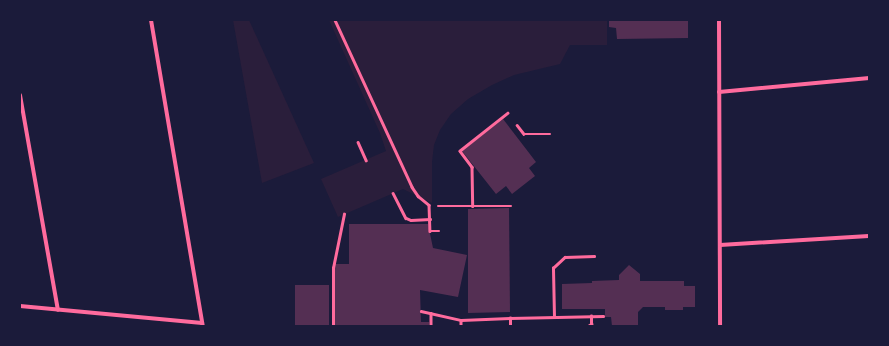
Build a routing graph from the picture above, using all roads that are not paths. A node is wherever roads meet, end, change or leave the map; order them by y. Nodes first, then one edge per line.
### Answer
1 (151, 20) edge
2 (719, 20) edge
3 (869, 78) edge
4 (719, 92) junction
5 (20, 95) edge
6 (869, 236) edge
7 (720, 246) junction
8 (20, 306) edge
9 (58, 310) junction
10 (202, 324) edge
11 (720, 326) edge

1 - 10 street
2 - 4 street
3 - 4 street
4 - 7 street
5 - 9 street
6 - 7 street
7 - 11 street
8 - 9 street
9 - 10 street

